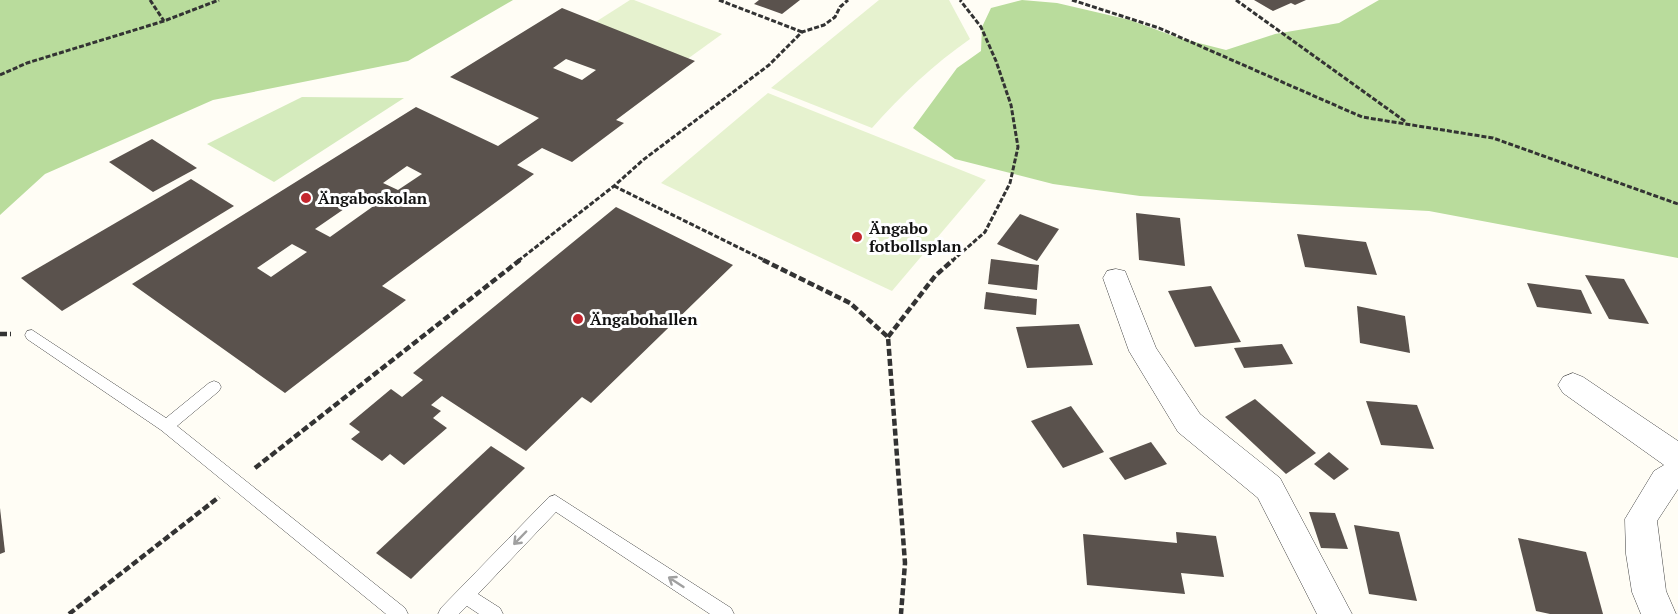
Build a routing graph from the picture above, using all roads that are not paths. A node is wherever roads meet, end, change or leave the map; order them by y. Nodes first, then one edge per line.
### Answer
1 (1116, 278) dead end
2 (33, 335) dead end
3 (1573, 385) dead end
4 (214, 387) dead end
5 (166, 426) junction
6 (1678, 458) edge
7 (1678, 472) edge
8 (465, 594) junction
9 (399, 614) edge
10 (447, 614) edge
11 (494, 614) edge
12 (725, 614) edge
13 (1335, 614) edge
14 (1659, 614) edge

1 - 13 street
2 - 5 lane
3 - 6 street
4 - 5 lane
5 - 9 lane
7 - 14 street
8 - 10 lane
8 - 11 lane
12 -> 8 lane

